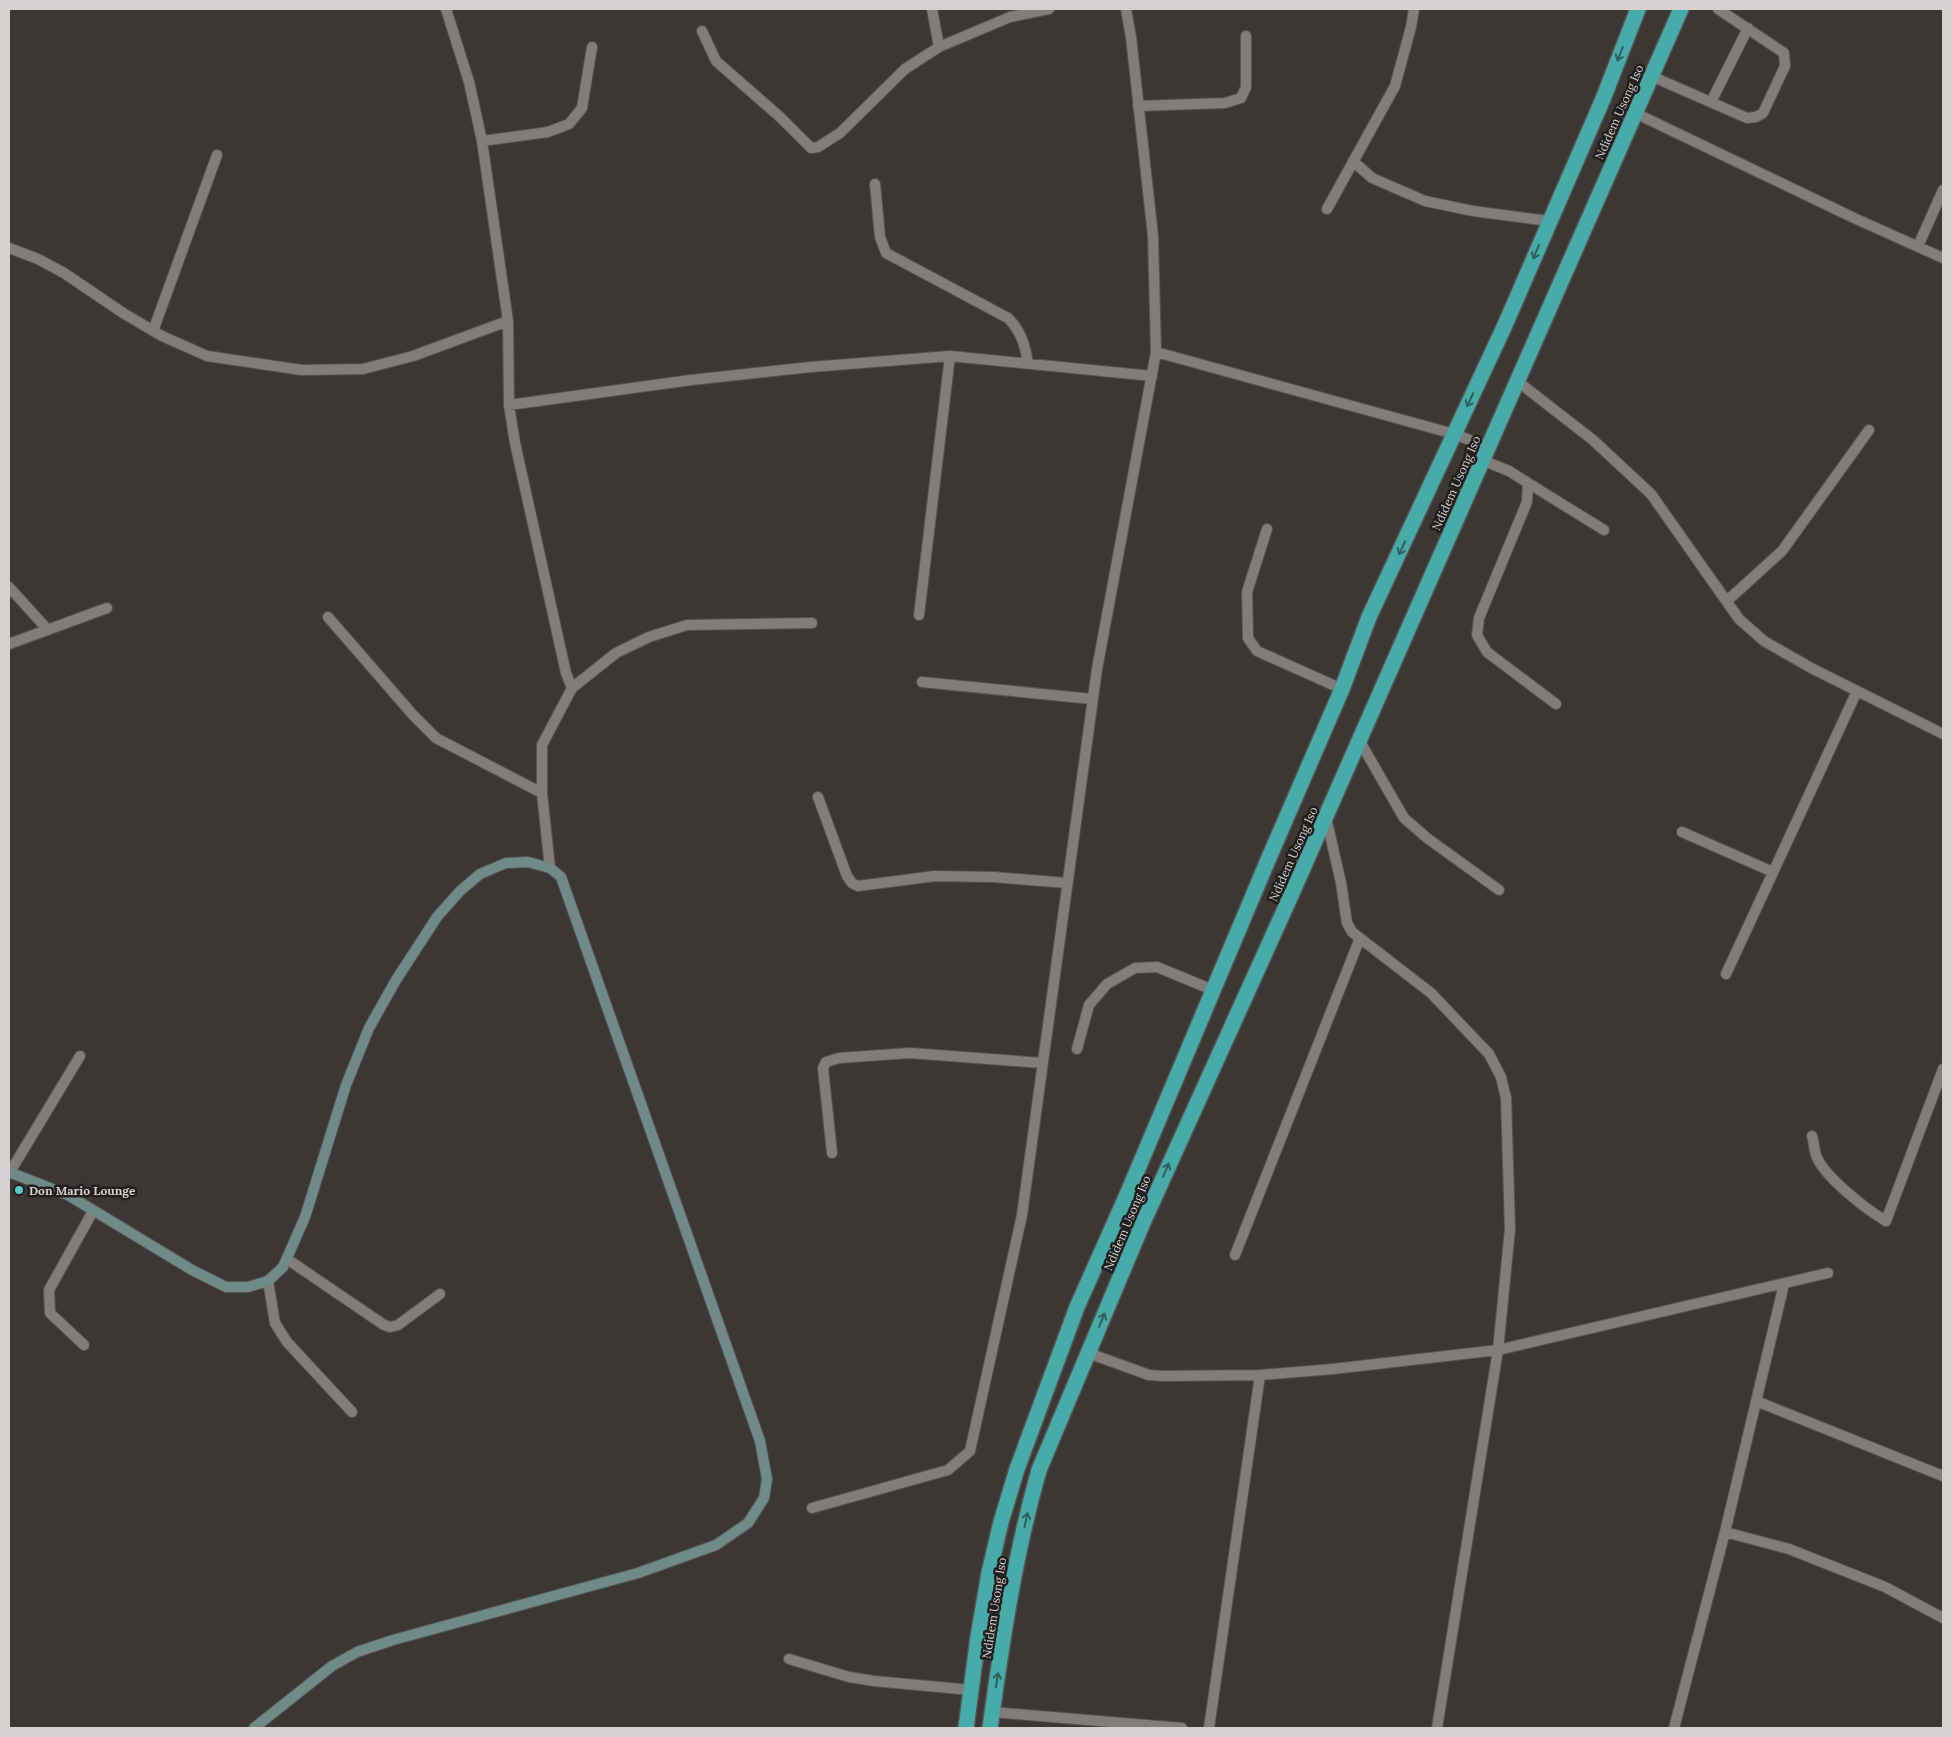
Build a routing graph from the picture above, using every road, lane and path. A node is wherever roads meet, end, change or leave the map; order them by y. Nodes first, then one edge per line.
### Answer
1 (446, 9) edge
2 (932, 9) edge
3 (1048, 9) edge
4 (1126, 9) edge
5 (1414, 9) edge
6 (1638, 9) edge
7 (1681, 9) edge
8 (1718, 9) edge
9 (1748, 28) junction
10 (702, 32) dead end
11 (1246, 36) dead end
12 (592, 47) dead end
13 (939, 47) junction
14 (1651, 76) junction
15 (1711, 102) junction
16 (1138, 106) junction
17 (1635, 113) junction
18 (482, 141) junction
19 (217, 155) dead end
20 (1353, 161) junction
21 (875, 184) dead end
22 (1943, 190) edge
23 (1327, 209) dead end
24 (1549, 221) junction
25 (1918, 246) junction
26 (9, 248) edge
27 (1943, 258) edge
28 (508, 321) junction
29 (154, 331) junction
30 (1156, 352) junction
31 (950, 356) junction
32 (1028, 363) junction
33 (1152, 376) junction
34 (1517, 381) junction
35 (509, 405) junction
36 (1869, 430) dead end
37 (1454, 434) junction
38 (1485, 454) junction
39 (1528, 483) junction
40 (1267, 529) dead end
41 (1604, 530) dead end
42 (9, 587) edge
43 (1727, 601) junction
44 (107, 608) dead end
45 (919, 615) dead end
46 (328, 616) dead end
47 (812, 623) dead end
48 (48, 630) junction
49 (9, 644) edge
50 (922, 682) dead end
51 (572, 688) junction
52 (1342, 689) junction
53 (1857, 691) junction
54 (1092, 699) junction
55 (1556, 704) dead end
56 (1943, 734) edge
57 (1359, 740) junction
58 (542, 793) junction
59 (818, 797) dead end
60 (1326, 816) junction
61 (1682, 832) dead end
62 (550, 868) junction
63 (1773, 872) junction
64 (1067, 883) junction
65 (1499, 890) dead end
66 (1360, 938) junction
67 (1726, 974) dead end
68 (1213, 990) junction
69 (1077, 1049) dead end
70 (80, 1056) dead end
71 (1042, 1063) junction
72 (1943, 1069) edge
73 (1941, 1083) edge
74 (1812, 1136) dead end
75 (832, 1153) dead end
76 (9, 1172) edge
77 (93, 1211) junction
78 (1234, 1255) dead end
79 (287, 1259) junction
80 (1828, 1273) dead end
81 (268, 1281) junction
82 (1784, 1284) junction
83 (440, 1294) dead end
84 (84, 1345) dead end
85 (1498, 1350) junction
86 (1088, 1353) junction
87 (1260, 1375) junction
88 (1756, 1402) junction
89 (352, 1412) dead end
90 (1943, 1476) edge
91 (812, 1508) dead end
92 (1725, 1532) junction
93 (1943, 1618) edge
94 (789, 1660) dead end
95 (971, 1690) junction
96 (992, 1712) junction
97 (254, 1728) edge
98 (966, 1728) edge
99 (990, 1728) edge
100 (1182, 1728) edge
101 (1209, 1728) edge
102 (1437, 1728) edge
103 (1674, 1728) edge

1 - 18 street
2 - 13 street
3 - 13 street
4 - 16 street
5 - 20 street
6 -> 24 highway, Ndidem Usong Iso
7 - 14 highway, Ndidem Usong Iso
8 - 9 street
9 - 15 street
9 - 15 street
10 - 13 street
11 - 16 street
12 - 18 street
14 - 15 street
14 - 17 highway, Ndidem Usong Iso
16 - 30 street
17 - 25 street
17 - 34 highway, Ndidem Usong Iso
18 - 28 street
19 - 29 street
20 - 23 street
20 - 24 street
21 - 32 street
22 - 25 street
24 -> 37 highway, Ndidem Usong Iso
25 - 27 street
26 - 29 street
28 - 29 street
28 - 35 street
30 - 33 street
30 - 37 street
31 - 32 street
31 - 35 street
31 - 45 street
32 - 33 street
33 - 54 street
34 - 38 highway, Ndidem Usong Iso
34 - 43 street
35 - 51 street
36 - 43 street
37 - 38 street
37 -> 52 highway, Ndidem Usong Iso
38 - 39 street
38 - 57 highway, Ndidem Usong Iso
39 - 41 street
39 - 55 street
40 - 52 street
42 - 48 street
43 - 53 street
44 - 48 street
46 - 58 street
47 - 51 street
48 - 49 street
50 - 54 street
51 - 58 street
52 - 68 highway, Ndidem Usong Iso
53 - 56 street
53 - 63 street
54 - 64 street
57 - 60 highway, Ndidem Usong Iso
57 - 65 street
58 - 62 street
59 - 64 street
60 - 66 street
86 -> 60 highway, Ndidem Usong Iso
61 - 63 street
62 - 79 street
62 - 97 street
63 - 67 street
64 - 71 street
66 - 78 street
66 - 85 street
68 - 69 street
68 - 95 highway, Ndidem Usong Iso
70 - 76 street
71 - 75 street
71 - 91 street
72 - 73 street
73 - 74 street
76 - 77 street
77 - 81 street
77 - 84 street
79 - 81 street
79 - 83 street
80 - 82 street
81 - 89 street
82 - 85 street
82 - 88 street
85 - 87 street
85 - 102 street
86 - 87 street
96 -> 86 highway, Ndidem Usong Iso
87 - 101 street
88 - 90 street
88 - 92 street
92 - 93 street
92 - 103 street
94 - 95 street
95 - 98 highway, Ndidem Usong Iso
96 - 99 highway, Ndidem Usong Iso
96 - 100 street

